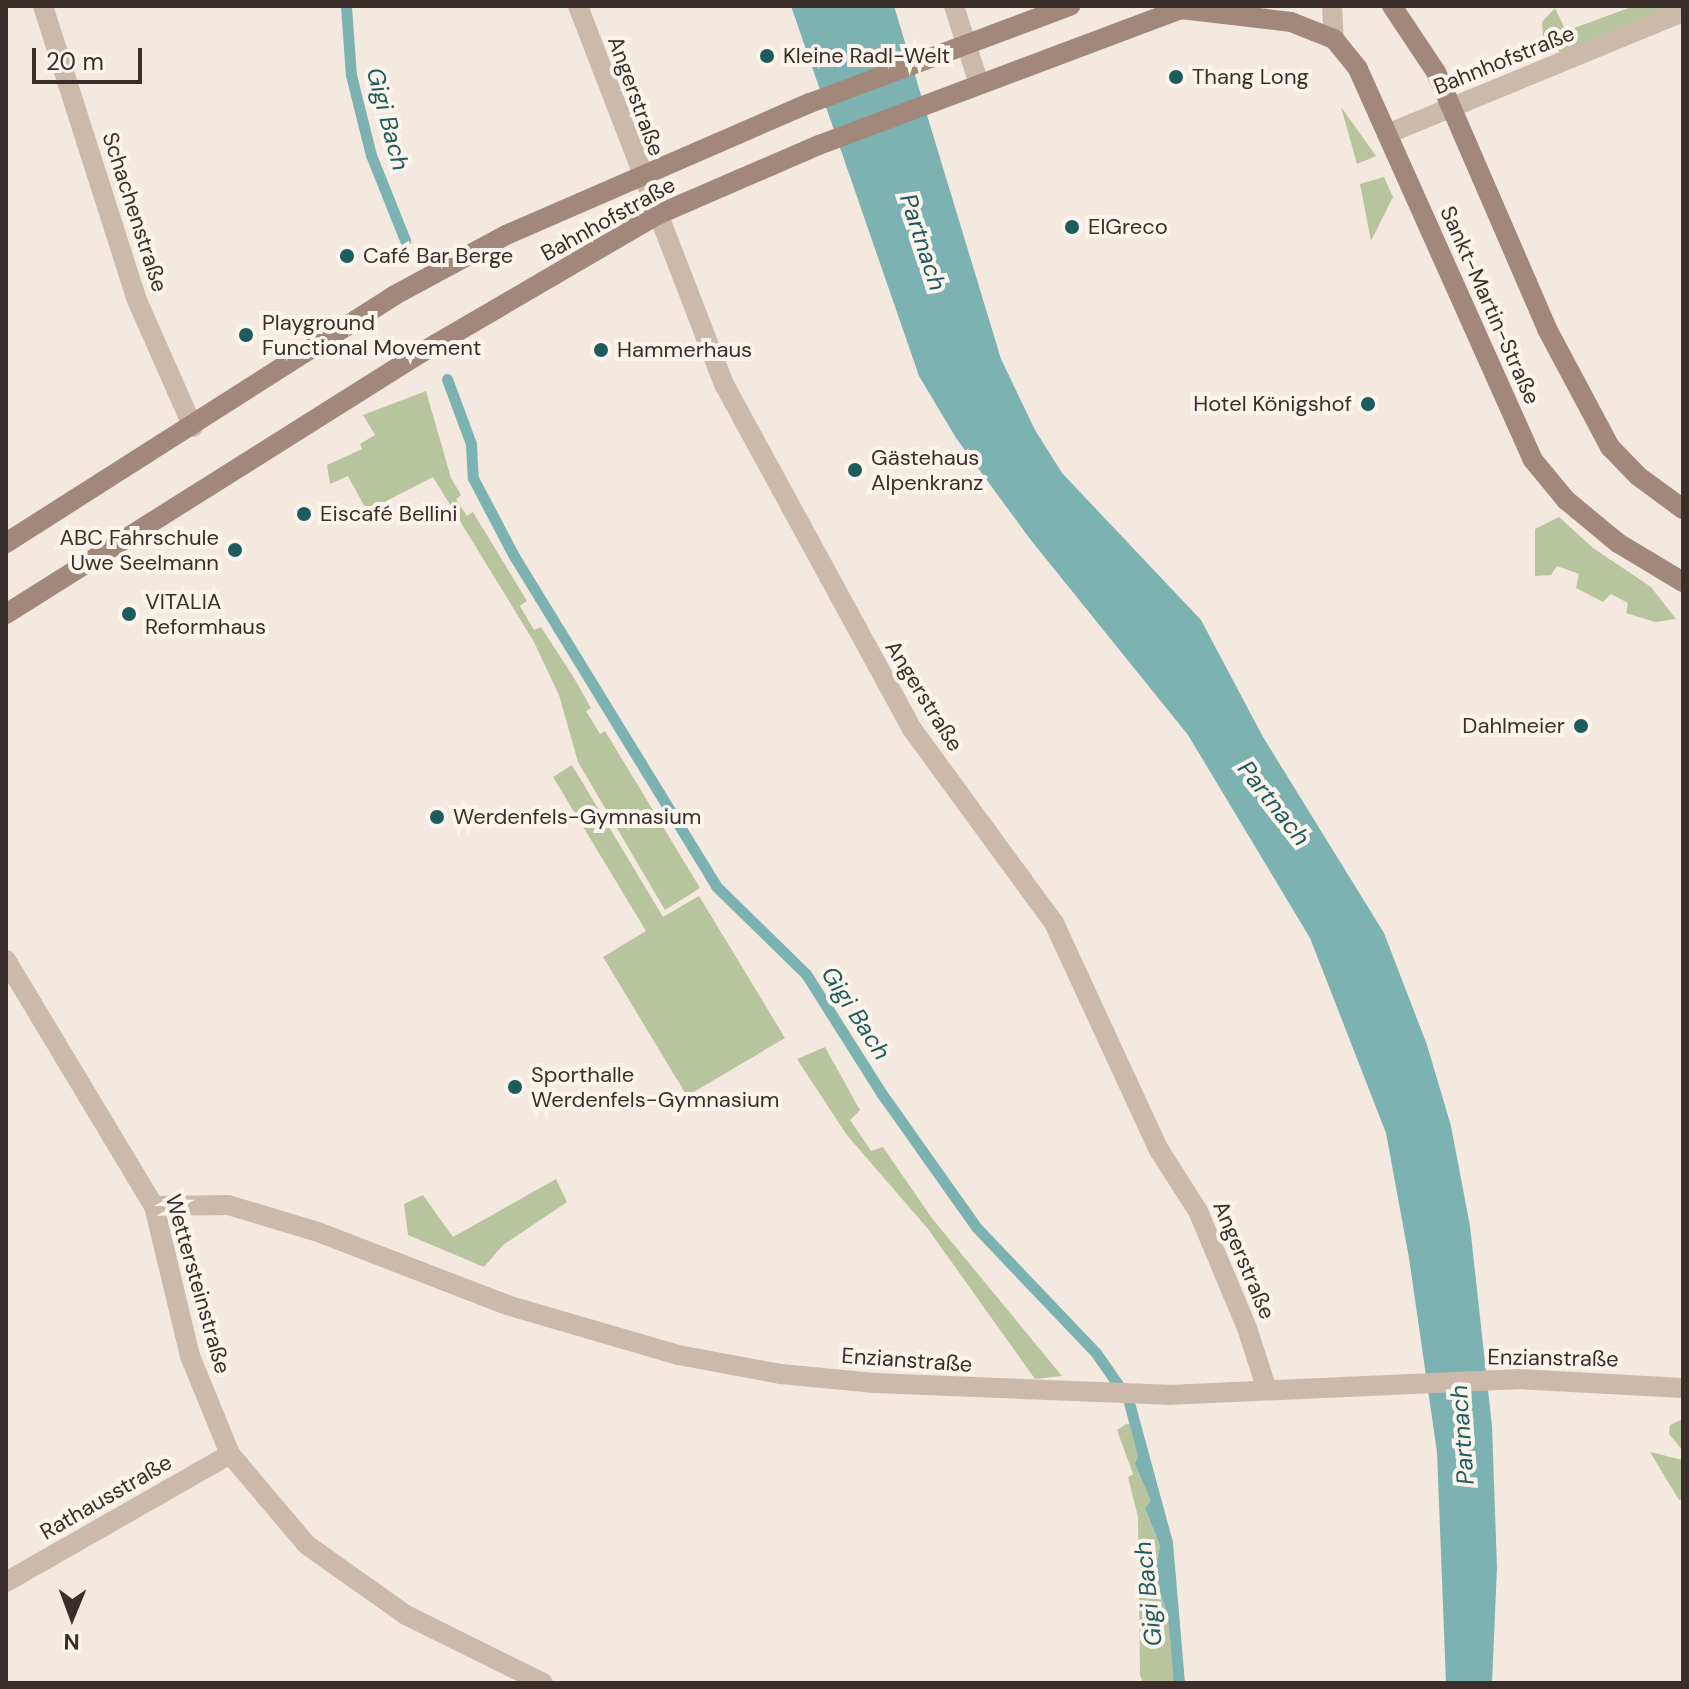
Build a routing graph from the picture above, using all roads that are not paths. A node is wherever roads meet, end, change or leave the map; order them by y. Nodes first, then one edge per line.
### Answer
1 (43, 6) edge
2 (578, 6) edge
3 (954, 6) edge
4 (1070, 6) edge
5 (1332, 6) edge
6 (1392, 6) edge
7 (1683, 12) edge
8 (1334, 39) junction
9 (966, 45) junction
10 (979, 84) junction
11 (1452, 107) junction
12 (1387, 134) junction
13 (638, 174) junction
14 (657, 215) junction
15 (193, 427) junction
16 (1683, 509) edge
17 (6, 543) edge
18 (1678, 583) edge
19 (6, 614) edge
20 (6, 960) edge
21 (154, 1206) junction
22 (1683, 1388) edge
23 (1267, 1390) junction
24 (230, 1454) junction
25 (6, 1582) edge
26 (543, 1683) edge

1 - 15 street, Schachenstraße
2 - 13 street, Angerstraße
3 - 9 street
4 - 9 main road, Bahnhofstraße
5 - 8 street
6 - 11 main road, Sankt-Martin-Straße
7 - 11 street, Bahnhofstraße
8 - 10 main road, Bahnhofstraße
8 - 12 main road, Sankt-Martin-Straße
9 - 10 street
9 - 13 main road, Bahnhofstraße
10 - 14 main road, Bahnhofstraße
11 - 12 street, Bahnhofstraße
11 - 16 main road, Sankt-Martin-Straße
12 - 18 main road, Sankt-Martin-Straße
13 - 14 street, Angerstraße
13 - 15 main road, Bahnhofstraße
14 - 19 main road, Bahnhofstraße
14 - 23 street, Angerstraße
15 - 17 main road, Bahnhofstraße
20 - 21 street, Wettersteinstraße
21 - 23 street, Enzianstraße
21 - 24 street, Wettersteinstraße
22 - 23 street, Enzianstraße
24 - 25 street, Rathausstraße
24 - 26 street, Wettersteinstraße

